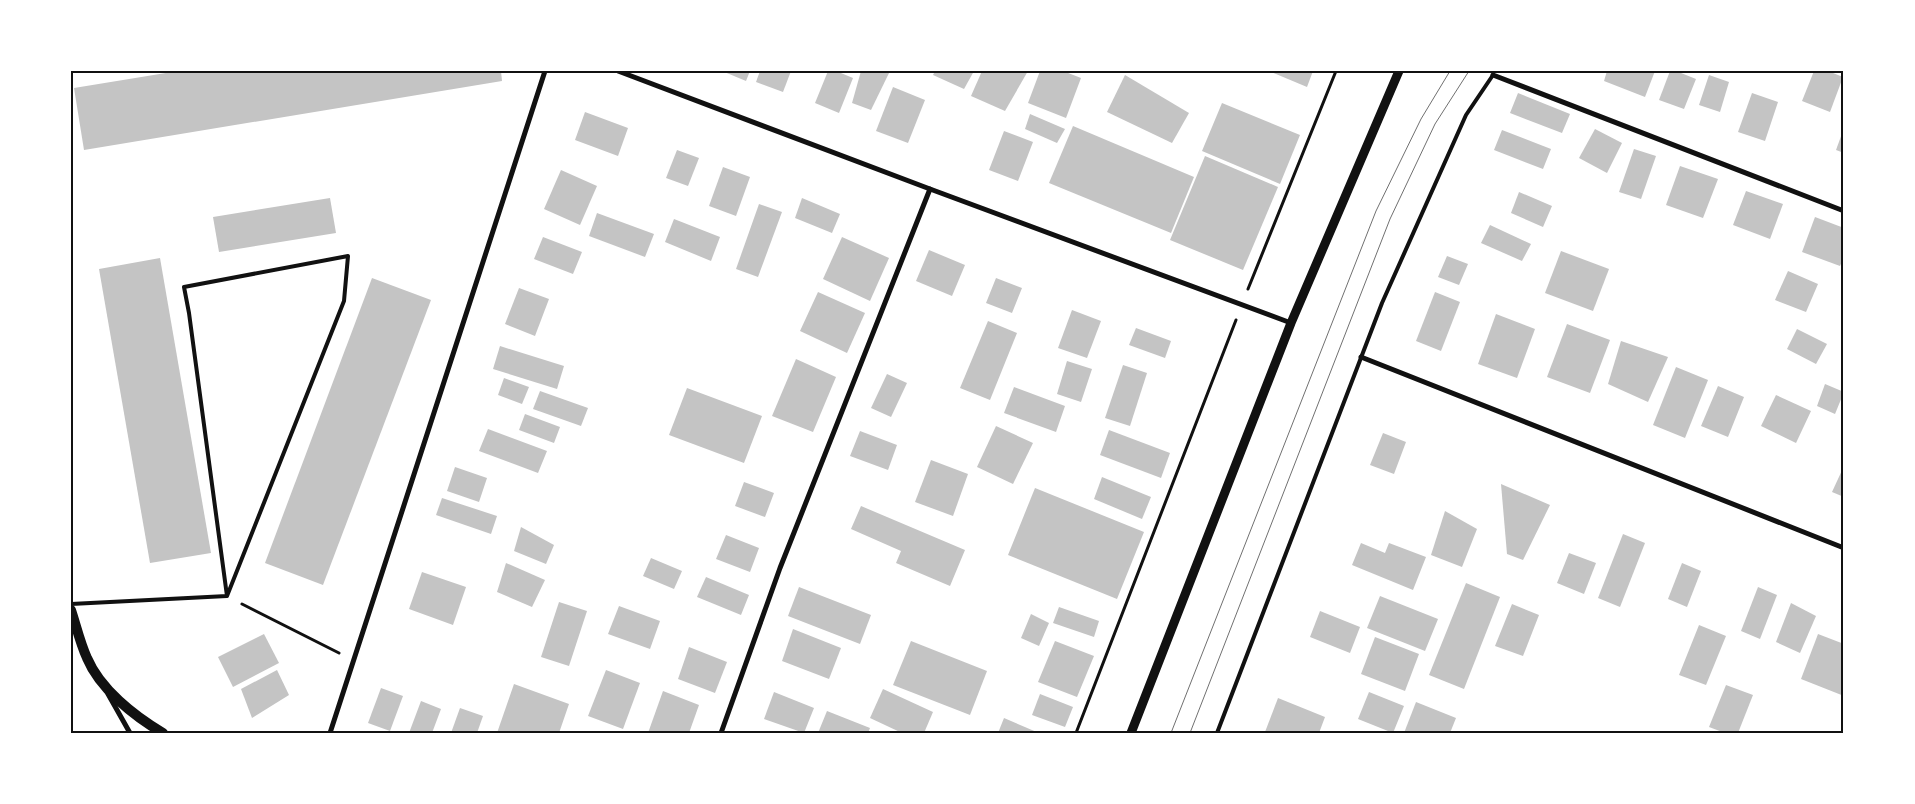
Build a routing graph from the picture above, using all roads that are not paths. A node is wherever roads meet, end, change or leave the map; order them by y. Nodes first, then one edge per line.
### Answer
1 (545, 71) edge
2 (618, 71) edge
3 (1399, 71) edge
4 (1493, 75) joint
5 (930, 190) junction
6 (1844, 210) edge
7 (1291, 323) junction
8 (1361, 357) junction
9 (1844, 548) edge
10 (227, 596) junction
11 (71, 604) edge
12 (71, 610) edge
13 (96, 674) junction
14 (130, 733) edge
15 (163, 733) edge
16 (330, 733) edge
17 (721, 733) edge
18 (1131, 733) edge
19 (1217, 733) edge

1 - 16 street
2 - 5 street
3 - 7 street
4 - 6 street
4 - 8 lane
5 - 7 street
5 - 17 street
7 - 18 street
8 - 9 street
8 - 19 lane
10 - 10 lane
10 - 11 lane
12 - 13 main road
13 - 14 street
13 - 15 main road

